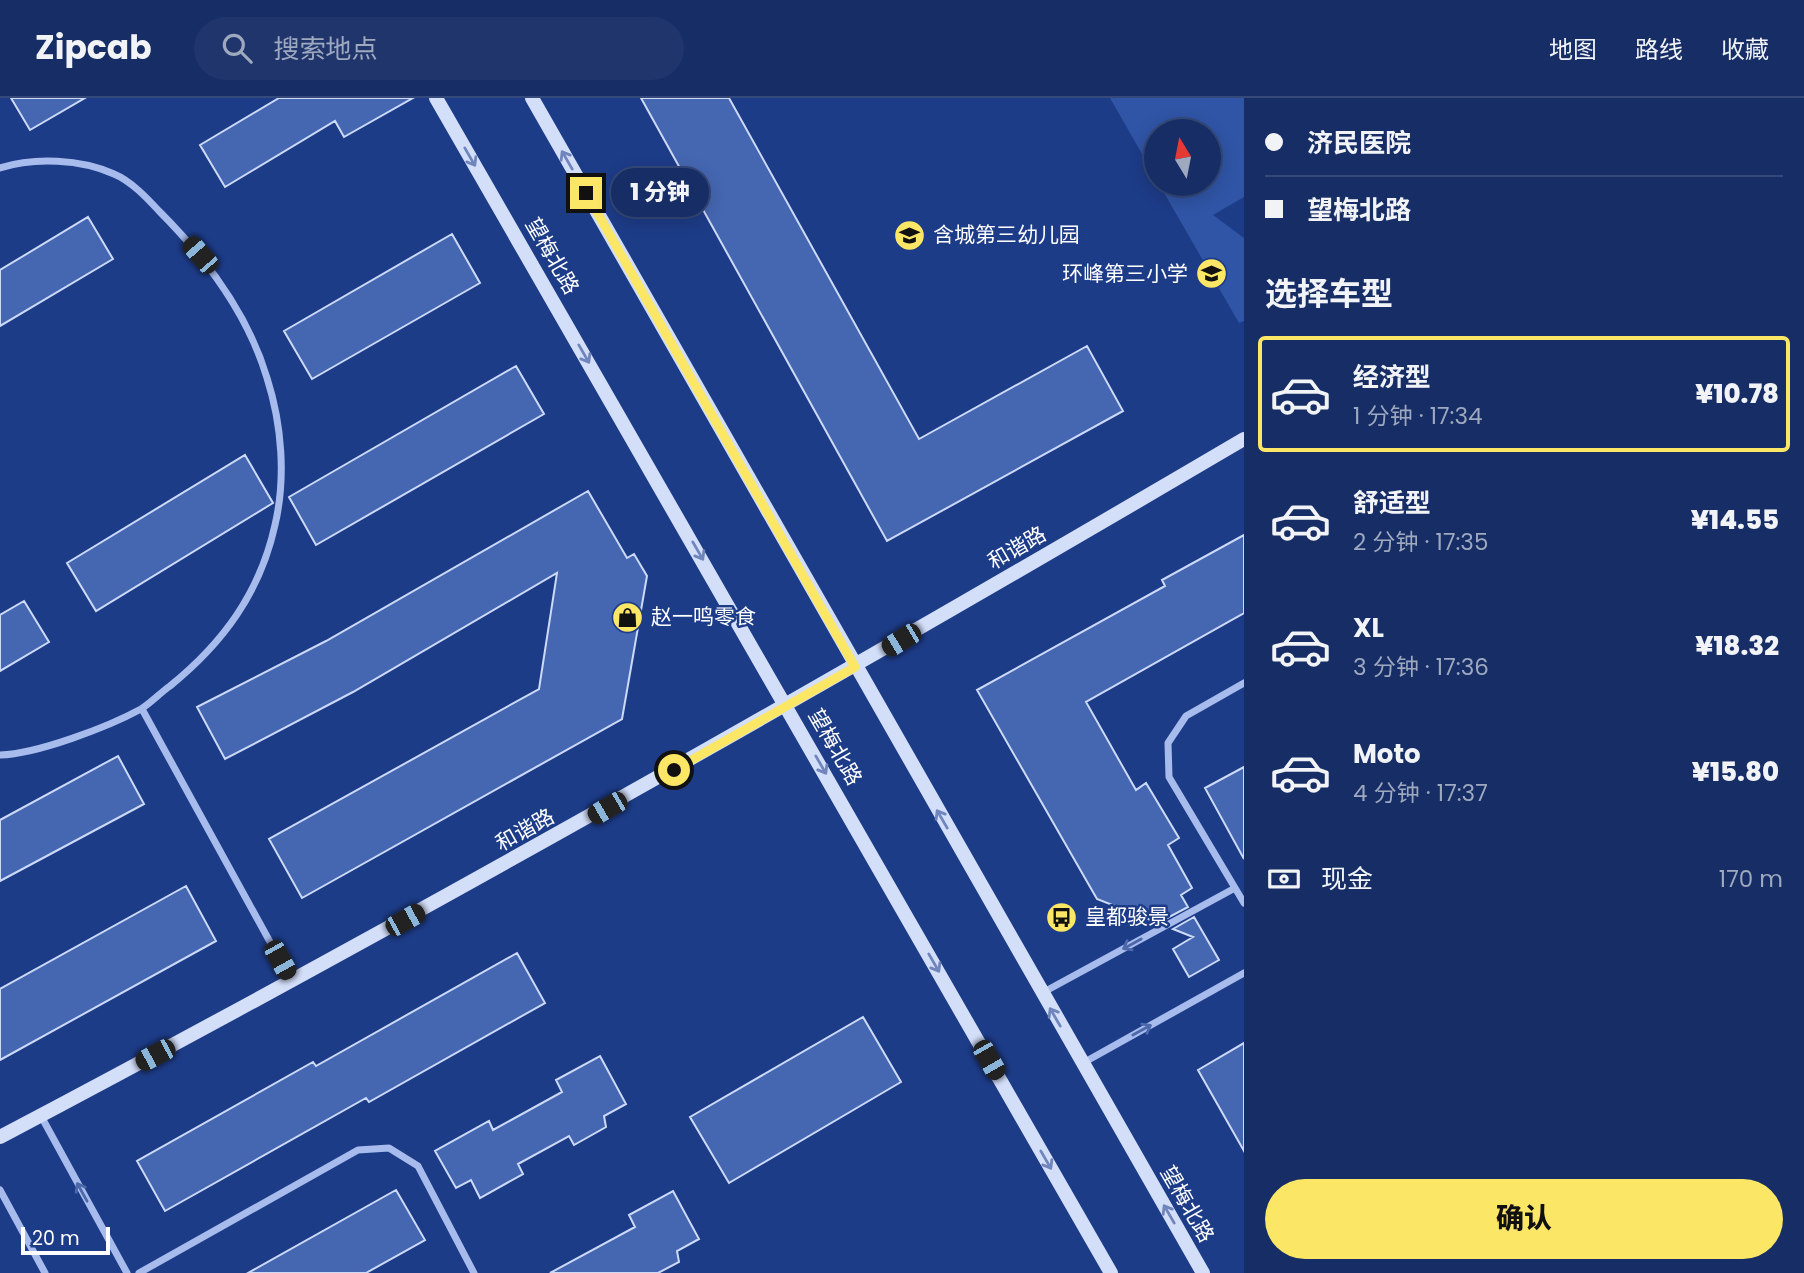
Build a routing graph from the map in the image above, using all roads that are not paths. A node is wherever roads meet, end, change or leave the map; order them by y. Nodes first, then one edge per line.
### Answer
1 (436, 98) edge
2 (532, 98) edge
3 (0, 169) edge
4 (1244, 439) edge
5 (855, 667) junction
6 (1244, 683) edge
7 (787, 706) junction
8 (142, 709) junction
9 (0, 755) edge
10 (1235, 888) junction
11 (1244, 903) edge
12 (1244, 973) edge
13 (292, 982) junction
14 (1042, 993) junction
15 (1082, 1064) junction
16 (41, 1116) junction
17 (0, 1137) edge
18 (0, 1190) edge
19 (46, 1273) edge
20 (127, 1273) edge
21 (139, 1273) edge
22 (474, 1273) edge
23 (1111, 1273) edge
24 (1203, 1273) edge

1 -> 7 main road, 望梅北路
5 -> 2 main road, 望梅北路
3 - 8 street
4 - 5 main road, 和谐路
5 - 7 main road, 和谐路
14 -> 5 main road, 望梅北路
6 - 10 street
7 - 13 main road, 和谐路
7 -> 23 main road, 望梅北路
8 - 9 street
8 - 13 street
10 - 11 street
10 -> 14 street
15 -> 12 street
13 - 16 main road, 和谐路
15 -> 14 main road, 望梅北路
24 -> 15 main road, 望梅北路
16 - 17 main road, 和谐路
20 -> 16 street
18 - 19 street
21 - 22 street

